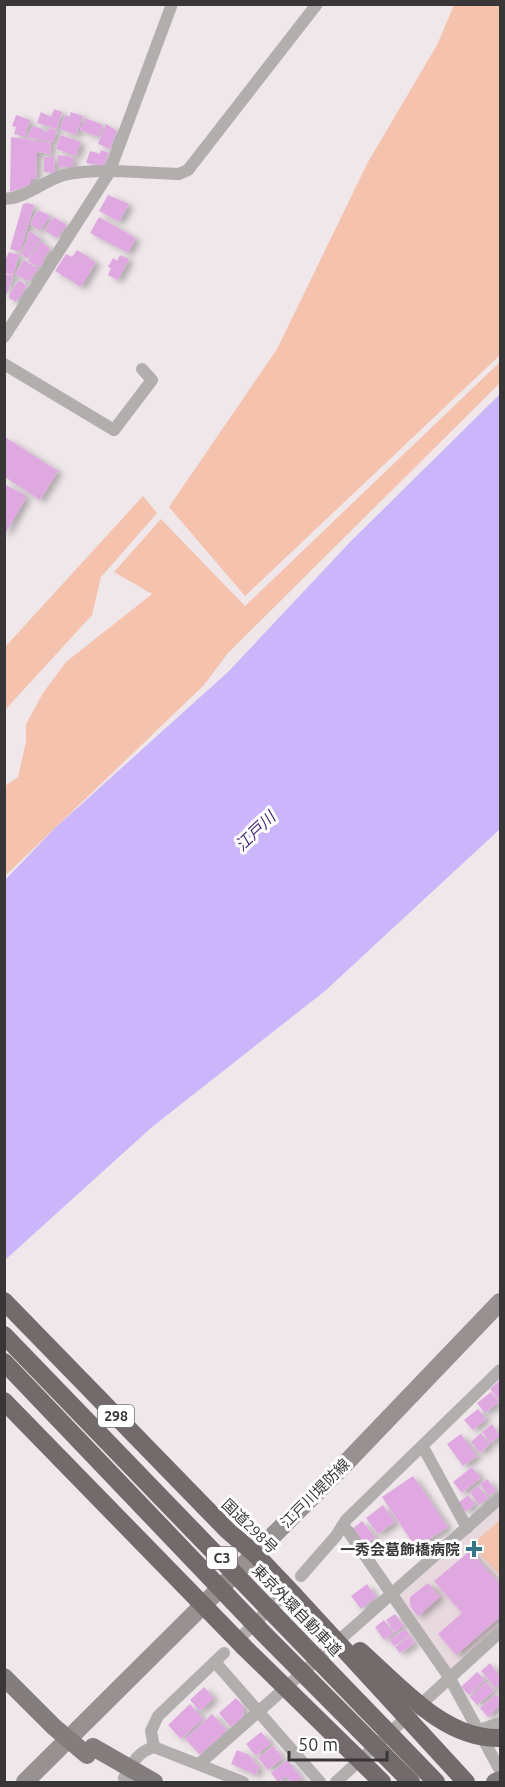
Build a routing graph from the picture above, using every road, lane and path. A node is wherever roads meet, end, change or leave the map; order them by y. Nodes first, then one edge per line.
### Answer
1 (172, 4) edge
2 (317, 4) edge
3 (110, 173) junction
4 (4, 199) edge
5 (4, 337) edge
6 (4, 364) edge
7 (142, 369) dead end
8 (4, 1301) edge
9 (501, 1302) edge
10 (4, 1335) edge
11 (4, 1362) edge
12 (501, 1370) edge
13 (4, 1401) edge
14 (423, 1447) junction
15 (501, 1498) edge
16 (342, 1527) junction
17 (467, 1528) junction
18 (255, 1554) junction
19 (301, 1576) dead end
20 (392, 1596) junction
21 (277, 1601) dead end
22 (203, 1606) junction
23 (315, 1618) junction
24 (501, 1632) edge
25 (243, 1640) junction
26 (224, 1653) dead end
27 (214, 1662) junction
28 (4, 1677) edge
29 (449, 1677) junction
30 (258, 1712) junction
31 (501, 1723) edge
32 (479, 1730) junction
33 (68, 1737) junction
34 (501, 1738) edge
35 (154, 1747) junction
36 (90, 1751) junction
37 (200, 1764) junction
38 (501, 1770) edge
39 (501, 1780) edge
40 (25, 1782) edge
41 (127, 1782) edge
42 (137, 1782) edge
43 (154, 1782) edge
44 (243, 1782) edge
45 (320, 1782) edge
46 (336, 1782) edge
47 (382, 1782) edge
48 (411, 1782) edge
49 (436, 1782) edge
50 (466, 1782) edge
51 (495, 1782) edge

1 - 3 street
2 - 3 street
3 - 4 street
3 - 5 street
6 - 7 street
8 - 18 highway, 国道298号 / 298
9 - 18 main road, 江戸川堤防線
10 - 49 highway, 東京外環自動車道 / C3, bridge
11 - 48 highway, C3, bridge
12 - 14 street
13 - 22 highway
14 - 16 street
14 - 17 street
15 - 17 street
16 - 19 street
16 - 20 street
17 - 20 street
18 - 22 main road, 江戸川堤防線
18 - 23 highway, 国道298号 / 298, bridge
20 - 29 street
20 - 30 street
21 - 25 street
22 - 25 highway
22 - 33 main road, 江戸川堤防線
23 - 34 highway, bridge
23 - 50 highway, 国道298号 / 298, bridge
24 - 29 street
25 - 47 highway, bridge
26 - 27 street
27 - 30 street
27 - 35 street
28 - 33 main road
29 - 32 street
29 - 46 street
30 - 37 street
30 - 45 street
31 - 32 street
32 - 38 street
33 - 36 main road
33 - 40 main road, 江戸川堤防線
35 - 37 street
35 - 41 street
36 - 42 main road
36 - 43 main road, bridge
37 - 44 street
39 - 51 main road

